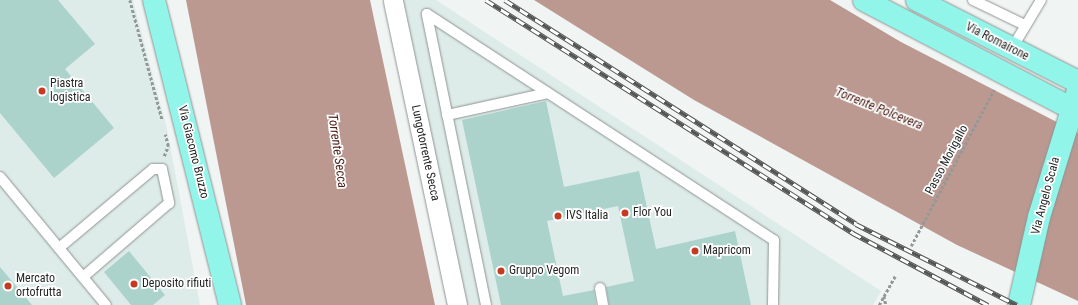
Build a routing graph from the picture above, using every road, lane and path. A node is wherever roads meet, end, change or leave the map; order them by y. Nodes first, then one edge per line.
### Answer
1 (130, 0) edge
2 (154, 0) edge
3 (393, 0) edge
4 (864, 0) edge
5 (917, 0) edge
6 (973, 0) edge
7 (1041, 0) edge
8 (1025, 25) junction
9 (1011, 50) junction
10 (1078, 82) edge
11 (998, 83) dead end
12 (548, 93) junction
13 (1075, 103) edge
14 (447, 115) junction
15 (163, 124) dead end
16 (165, 131) dead end
17 (158, 168) junction
18 (0, 177) edge
19 (911, 246) dead end
20 (58, 248) junction
21 (895, 276) dead end
22 (83, 277) junction
23 (600, 288) dead end
24 (884, 296) junction
25 (106, 305) edge
26 (230, 305) edge
27 (457, 305) edge
28 (486, 305) edge
29 (603, 305) edge
30 (773, 305) edge
31 (879, 305) edge
32 (886, 305) edge
33 (1019, 305) edge

1 - 15 path
2 - 26 main road, Via Giacomo Bruzzo
3 - 27 street, Lungotorrente Secca
4 - 13 main road
5 - 9 main road, Via Romairone
6 - 8 lane
7 - 8 lane
8 - 9 lane
9 - 10 main road, Via Romairone
11 - 19 path, Passo Morigallo
12 - 14 lane
12 - 14 lane
12 - 30 lane
13 - 33 main road, Via Angelo Scala
14 - 28 lane
16 - 17 path
17 - 20 lane
17 - 22 lane
18 - 20 lane
20 - 22 lane
21 - 24 path
22 - 25 lane
23 - 29 lane
24 - 31 path
24 - 32 path

